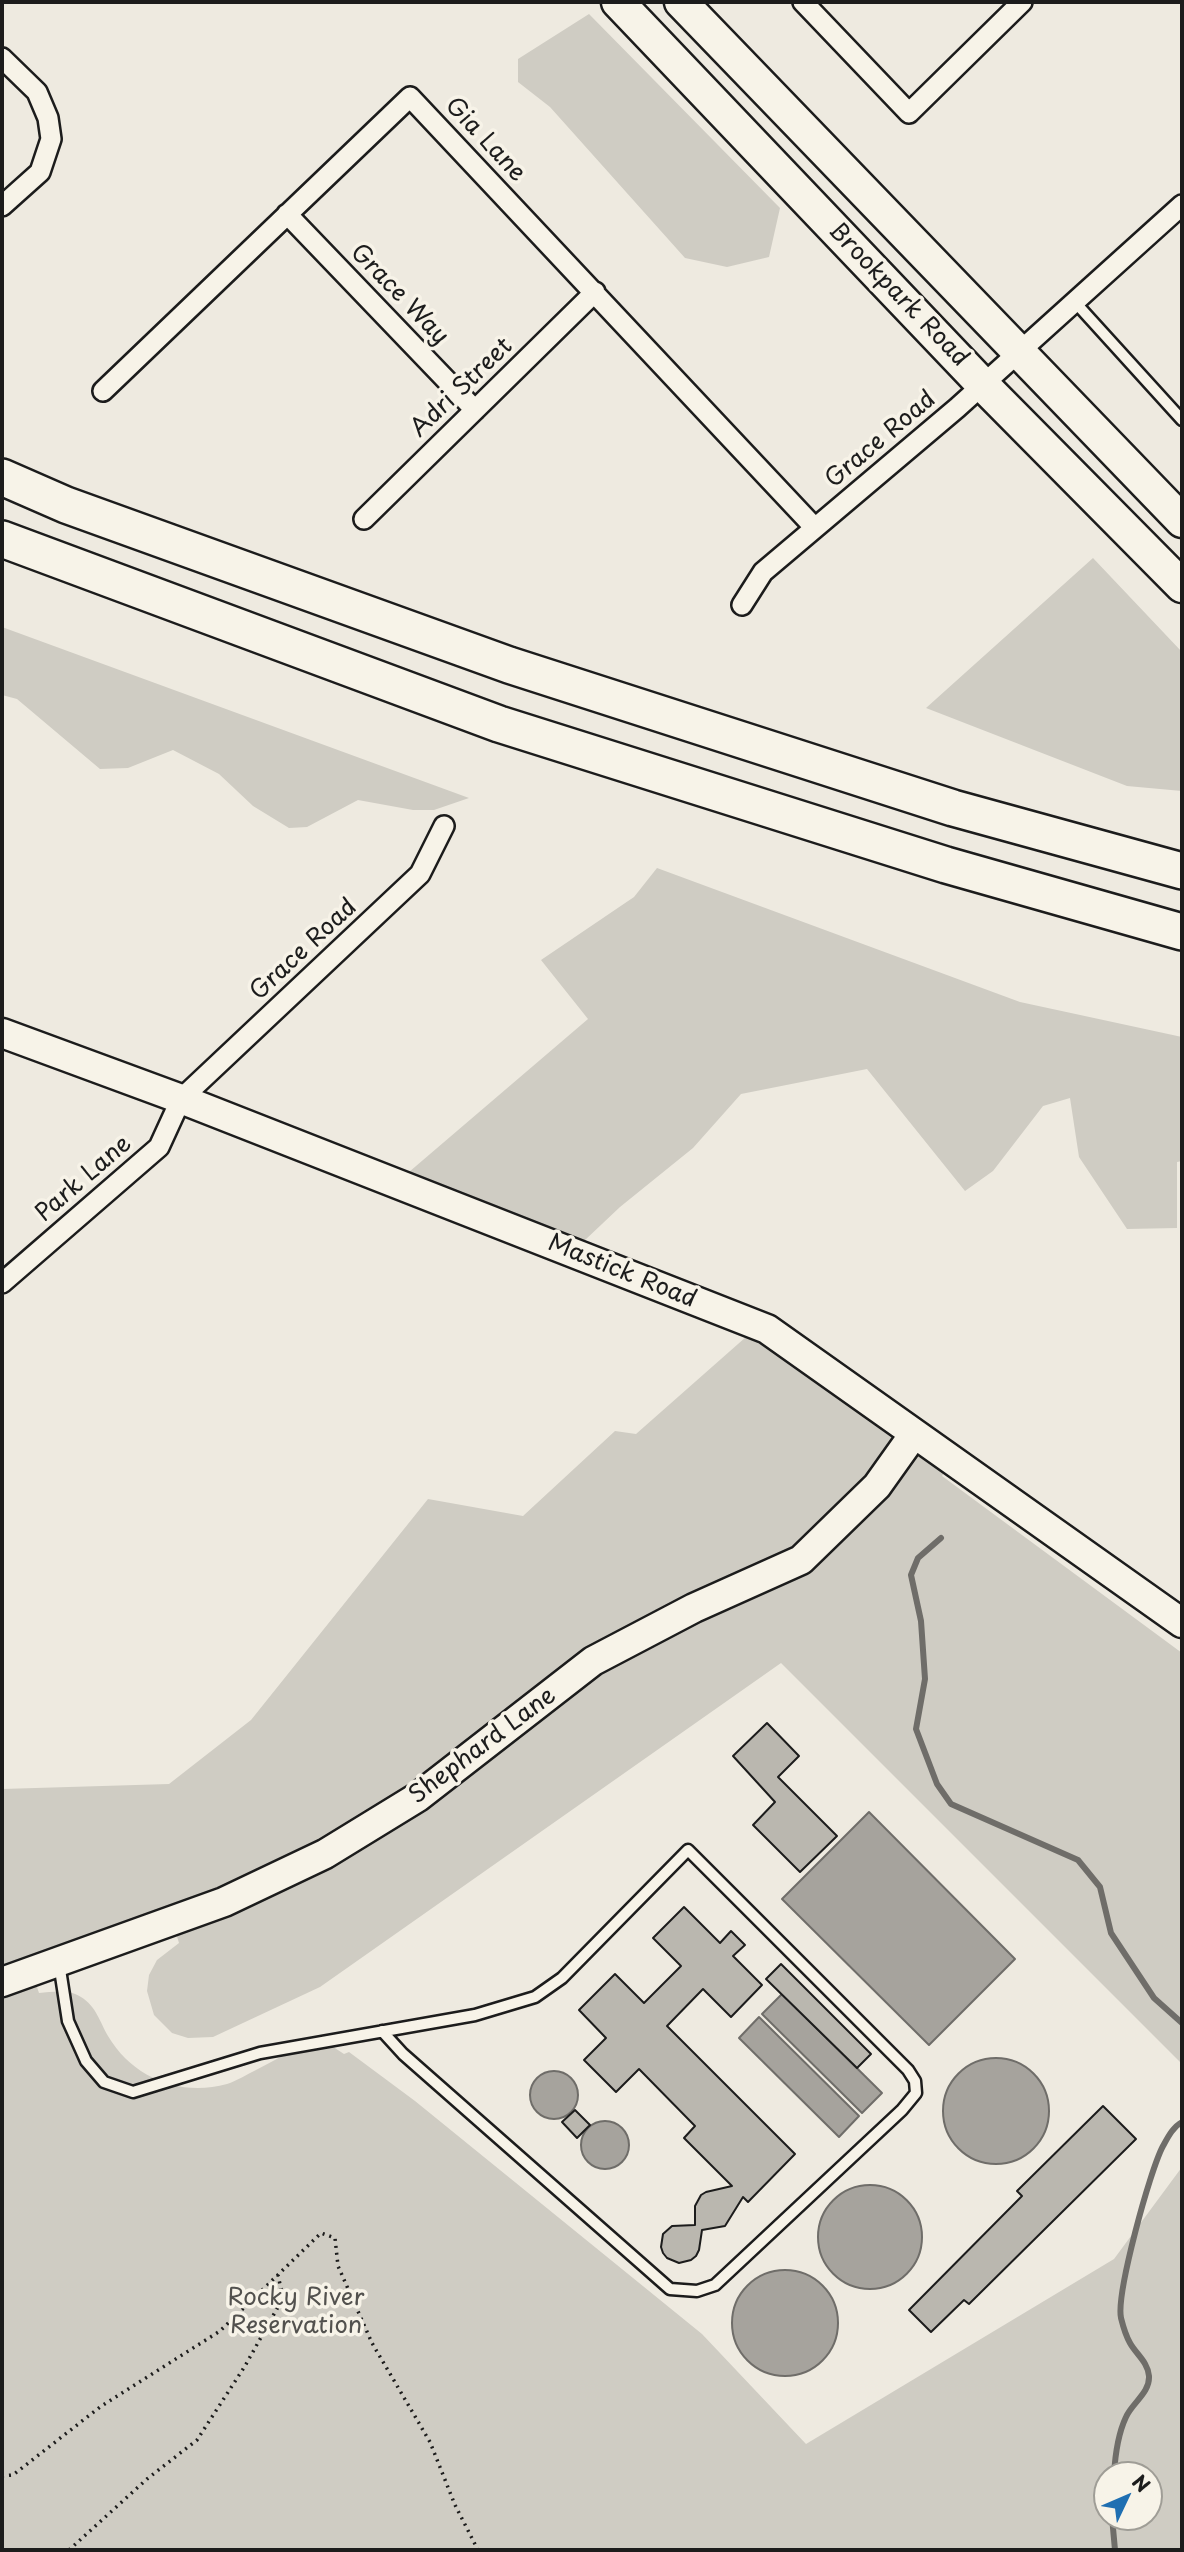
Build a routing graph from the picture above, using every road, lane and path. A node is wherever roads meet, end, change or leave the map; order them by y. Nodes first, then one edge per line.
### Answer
1 (618, 2) edge
2 (681, 2) edge
3 (803, 2) edge
4 (1022, 2) edge
5 (2, 58) edge
6 (1182, 205) edge
7 (2, 206) edge
8 (287, 214) junction
9 (595, 292) junction
10 (1074, 301) junction
11 (1018, 352) junction
12 (983, 385) junction
13 (103, 391) dead end
14 (475, 410) junction
15 (1182, 420) edge
16 (2, 477) edge
17 (364, 519) dead end
18 (1182, 521) edge
19 (815, 528) junction
20 (2, 539) edge
21 (1182, 586) edge
22 (742, 605) dead end
23 (444, 826) dead end
24 (1182, 871) edge
25 (1182, 932) edge
26 (2, 1033) edge
27 (181, 1099) junction
28 (2, 1283) edge
29 (914, 1434) junction
30 (1182, 1623) edge
31 (59, 1962) junction
32 (2, 1982) edge
33 (382, 2031) junction
34 (278, 2275) junction
35 (2, 2476) edge
36 (69, 2550) edge
37 (478, 2550) edge

1 - 12 main road, Brookpark Road
2 - 11 main road, Brookpark Road
3 - 4 street
5 - 7 street
6 - 10 street, Grace Road
8 - 9 street, Gia Lane
8 - 13 street, Gia Lane
8 - 14 street, Grace Way
9 - 14 street, Adri Street
9 - 19 street, Gia Lane
10 - 11 street, Grace Road
10 - 15 lane
11 - 12 street, Grace Road
11 - 18 main road, Brookpark Road
12 - 19 street, Grace Road
12 - 21 main road, Brookpark Road
14 - 17 street, Adri Street
16 - 24 highway
19 - 22 street, Grace Road
20 - 25 highway
23 - 27 street, Grace Road
26 - 27 street, Mastick Road
27 - 28 street, Park Lane
27 - 29 street, Mastick Road
29 - 30 street, Mastick Road
29 - 31 street, Shephard Lane
31 - 32 street, Shephard Lane
31 - 33 lane
33 - 33 lane
34 - 35 path
34 - 36 path
34 - 37 path

